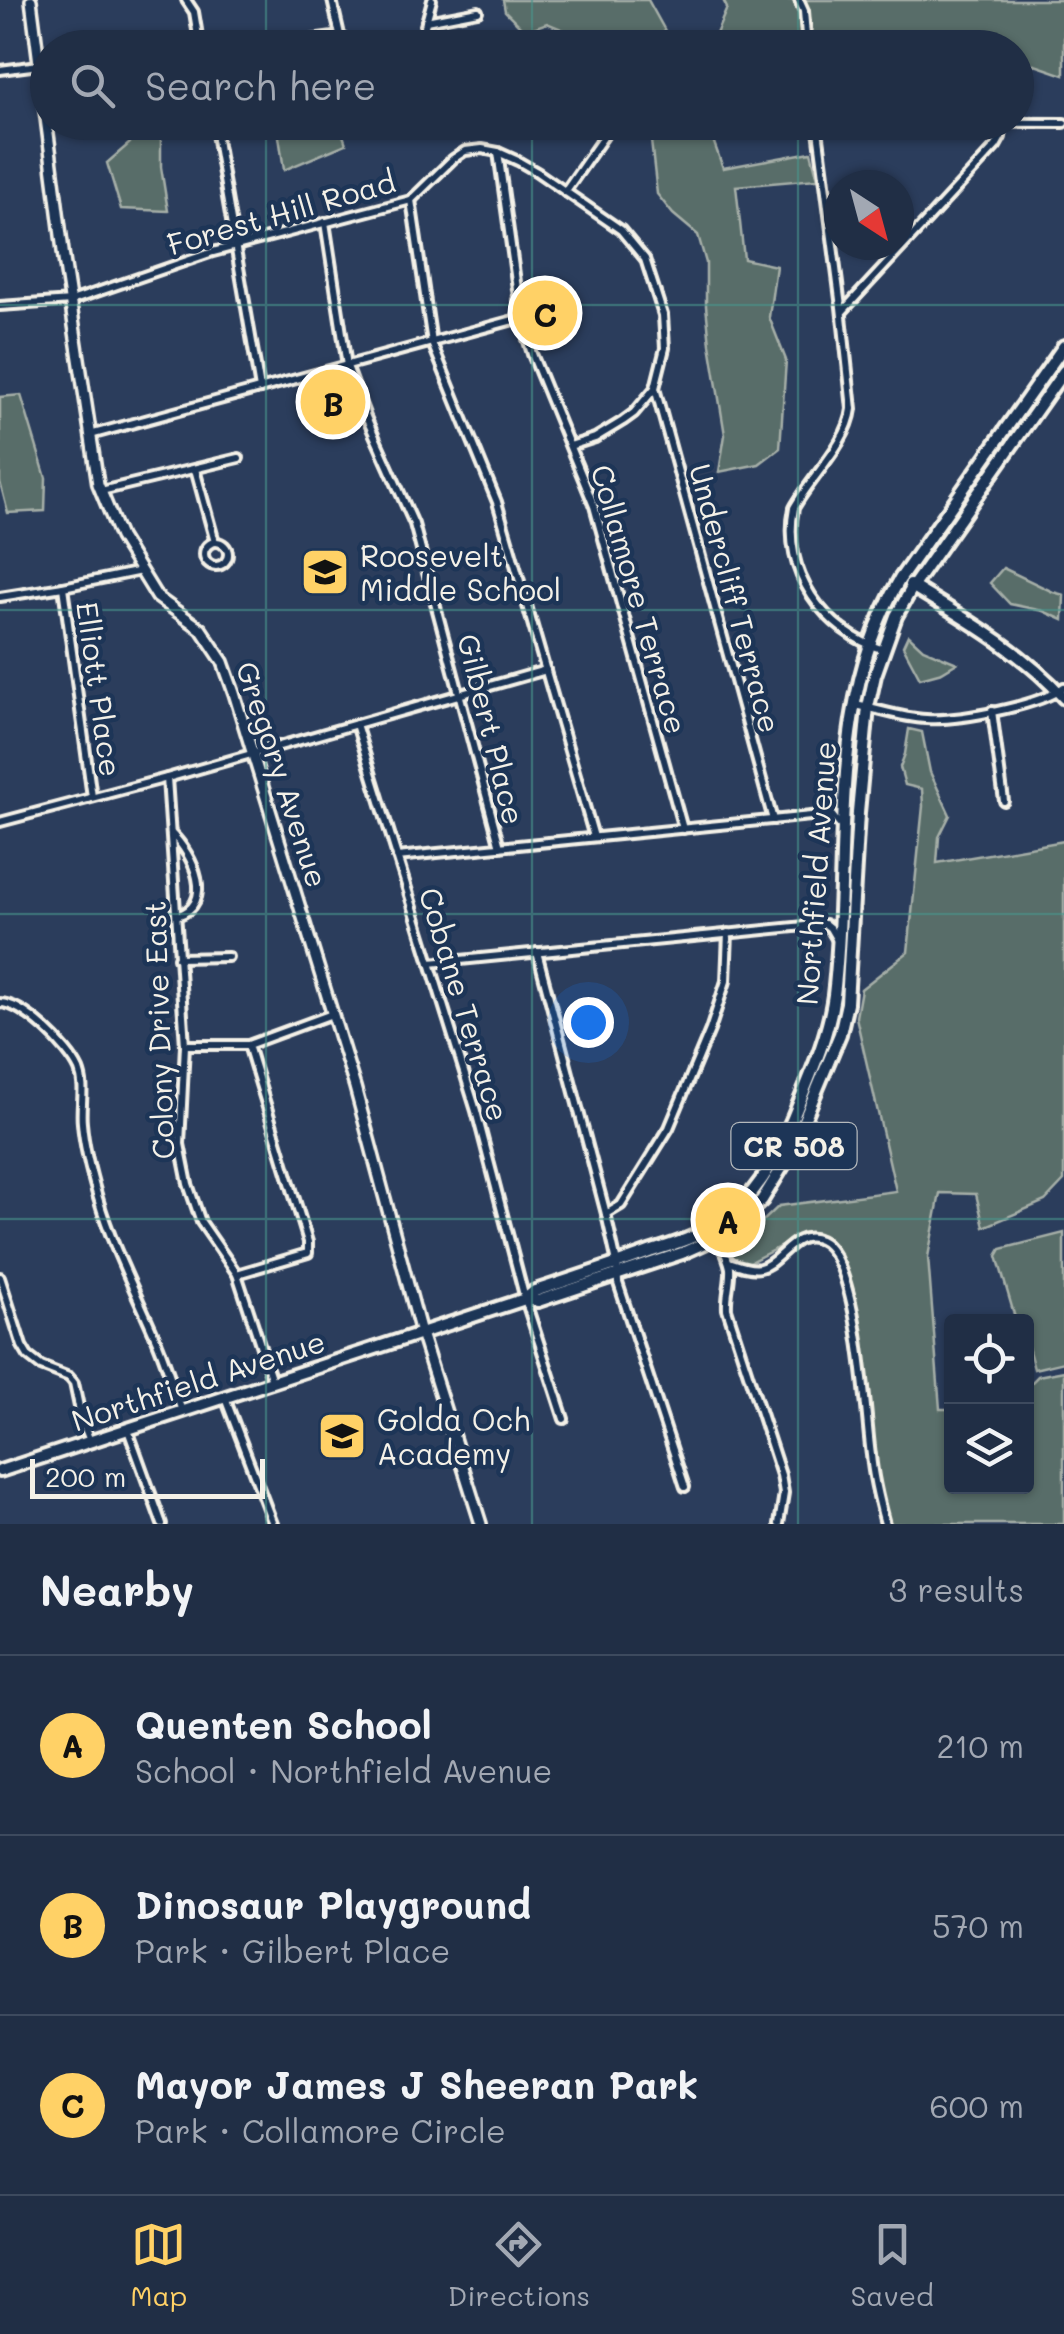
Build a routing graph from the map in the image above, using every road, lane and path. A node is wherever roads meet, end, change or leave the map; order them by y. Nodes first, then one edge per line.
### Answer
1 (31, 0) edge
2 (186, 0) edge
3 (332, 0) edge
4 (432, 0) edge
5 (799, 0) edge
6 (478, 11) dead end
7 (426, 21) junction
8 (35, 30) edge
9 (197, 30) edge
10 (340, 30) edge
11 (423, 30) edge
12 (806, 30) edge
13 (30, 67) edge
14 (0, 70) edge
15 (1034, 123) edge
16 (1064, 123) edge
17 (49, 140) edge
18 (217, 140) edge
19 (601, 140) edge
20 (819, 140) edge
21 (999, 140) edge
22 (498, 152) junction
23 (565, 192) junction
24 (411, 200) junction
25 (325, 222) junction
26 (236, 246) junction
27 (70, 300) junction
28 (517, 300) junction
29 (0, 306) edge
30 (842, 312) junction
31 (521, 318) junction
32 (528, 339) junction
33 (432, 343) junction
34 (1064, 346) edge
35 (347, 366) junction
36 (1064, 371) edge
37 (656, 388) junction
38 (260, 389) junction
39 (90, 436) junction
40 (570, 446) junction
41 (240, 458) dead end
42 (194, 469) junction
43 (101, 491) junction
44 (215, 542) dead end
45 (142, 572) junction
46 (900, 580) junction
47 (912, 586) junction
48 (63, 588) junction
49 (0, 596) edge
50 (869, 646) junction
51 (884, 650) junction
52 (546, 670) junction
53 (1062, 692) edge
54 (460, 694) junction
55 (855, 705) junction
56 (868, 708) junction
57 (992, 711) junction
58 (356, 724) junction
59 (252, 753) junction
60 (167, 778) junction
61 (92, 797) junction
62 (1004, 801) dead end
63 (852, 813) junction
64 (773, 820) junction
65 (0, 822) edge
66 (682, 829) junction
67 (171, 833) junction
68 (844, 833) junction
69 (594, 837) junction
70 (500, 846) junction
71 (397, 857) junction
72 (177, 916) junction
73 (846, 922) junction
74 (728, 933) junction
75 (838, 942) junction
76 (537, 952) junction
77 (228, 957) dead end
78 (178, 958) junction
79 (430, 962) junction
80 (0, 1003) edge
81 (332, 1014) junction
82 (248, 1044) junction
83 (184, 1045) junction
84 (606, 1214) junction
85 (715, 1232) junction
86 (729, 1262) junction
87 (617, 1269) junction
88 (237, 1274) junction
89 (0, 1277) edge
90 (525, 1299) junction
91 (422, 1333) junction
92 (273, 1382) junction
93 (225, 1398) junction
94 (182, 1412) junction
95 (564, 1419) dead end
96 (128, 1430) junction
97 (91, 1442) junction
98 (0, 1471) edge
99 (685, 1487) dead end
100 (162, 1524) edge
101 (273, 1524) edge
102 (481, 1524) edge
103 (779, 1524) edge
104 (884, 1524) edge

1 - 8 main road, Gregory Avenue
2 - 9 street
3 - 10 street
4 - 7 street
5 - 12 street
6 - 7 street
7 - 11 street
13 - 14 street
15 - 16 street
17 - 27 main road, Gregory Avenue
18 - 26 street
19 - 23 street
20 - 30 street
21 - 30 street
22 - 23 street
22 - 24 street, Forest Hill Road
22 - 28 street, Collamore Terrace
23 - 37 street
24 - 25 street, Forest Hill Road
24 - 33 street
25 - 26 street, Forest Hill Road
25 - 35 street, Gilbert Place
26 - 27 street, Forest Hill Road
26 - 38 street
27 - 29 street, Forest Hill Road
27 - 39 main road, Gregory Avenue
28 - 31 street, Collamore Terrace
28 - 32 street
30 - 50 street
31 - 32 street, Collamore Terrace
31 - 33 street
32 - 40 street, Collamore Terrace
33 - 35 street
33 - 52 street
34 - 46 main road, Northfield Avenue / CR 508
35 - 38 street
35 - 54 street, Gilbert Place
36 - 47 main road, Northfield Avenue / CR 508
37 - 40 street
37 - 64 street, Undercliff Terrace
38 - 39 street
39 - 43 main road, Gregory Avenue
40 - 66 street, Collamore Terrace
41 - 42 street
42 - 43 street
42 - 44 street
43 - 45 main road, Gregory Avenue
45 - 48 street
45 - 59 main road, Gregory Avenue
46 - 47 main road
46 - 50 main road, Northfield Avenue / CR 508
47 - 51 main road, Northfield Avenue / CR 508
47 - 53 main road
48 - 49 street
48 - 61 street, Elliott Place
50 - 51 street
50 - 55 main road, Northfield Avenue / CR 508
51 - 56 main road, Northfield Avenue / CR 508
52 - 54 street
52 - 69 street
53 - 57 street
54 - 58 street
54 - 70 street, Gilbert Place
55 - 56 street
55 - 63 main road, Northfield Avenue / CR 508
56 - 57 street
56 - 63 main road, Northfield Avenue / CR 508
57 - 62 street
58 - 59 street
58 - 71 street, Cobane Terrace
59 - 60 street
59 - 81 main road, Gregory Avenue
60 - 61 street
60 - 67 street, Colony Drive East
61 - 65 street
63 - 68 main road, Northfield Avenue / CR 508
63 - 73 main road, Northfield Avenue / CR 508
64 - 66 street
64 - 68 street
66 - 69 street
67 - 72 street, Colony Drive East
67 - 72 street
68 - 73 main road, Northfield Avenue / CR 508
69 - 70 street
70 - 71 street
71 - 79 street, Cobane Terrace
72 - 78 street, Colony Drive East
73 - 75 main road, Northfield Avenue / CR 508
73 - 85 main road, Northfield Avenue / CR 508
74 - 75 street
74 - 76 street
74 - 84 street
75 - 85 main road, Northfield Avenue / CR 508
76 - 79 street
76 - 84 street
77 - 78 street
78 - 83 street, Colony Drive East
79 - 90 street, Cobane Terrace
80 - 94 street
81 - 82 street
81 - 91 main road, Gregory Avenue
82 - 83 street
82 - 88 street
83 - 88 street, Colony Drive East
84 - 87 street
85 - 86 street
85 - 87 main road, Northfield Avenue / CR 508
86 - 103 street
86 - 104 street
87 - 90 main road, Northfield Avenue / CR 508
87 - 99 street
88 - 92 street, Colony Drive East
89 - 97 street
90 - 91 main road, Northfield Avenue / CR 508
90 - 95 street, Cobane Terrace
91 - 92 main road, Northfield Avenue / CR 508
91 - 102 main road, Gregory Avenue
92 - 93 main road, Northfield Avenue / CR 508
93 - 94 main road, Northfield Avenue / CR 508
93 - 101 street
94 - 96 main road, Northfield Avenue / CR 508
96 - 97 main road, Northfield Avenue / CR 508
96 - 100 street
97 - 98 main road, Northfield Avenue / CR 508

